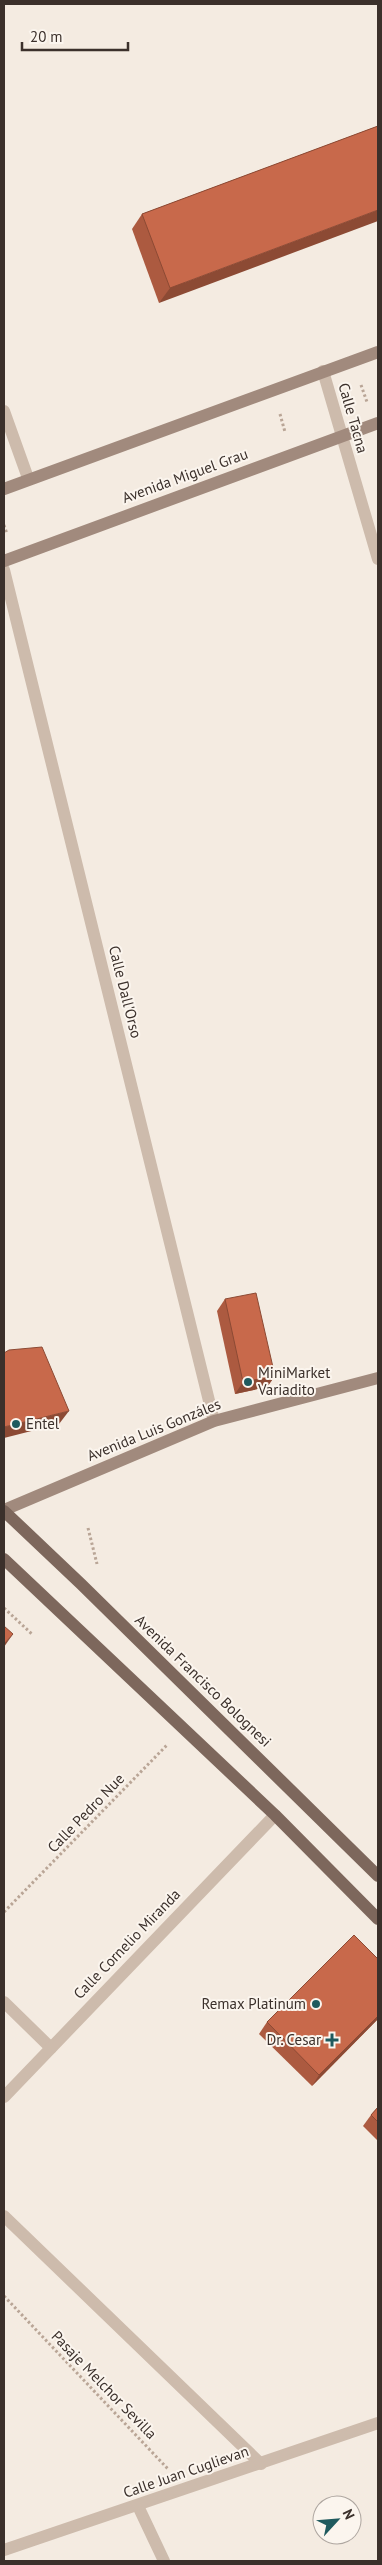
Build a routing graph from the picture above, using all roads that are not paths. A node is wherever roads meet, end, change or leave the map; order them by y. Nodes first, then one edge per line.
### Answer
1 (378, 352) edge
2 (323, 371) junction
3 (4, 411) edge
4 (376, 424) edge
5 (341, 436) junction
6 (28, 478) junction
7 (4, 489) edge
8 (378, 559) edge
9 (4, 561) edge
10 (4, 570) edge
11 (378, 1378) edge
12 (214, 1421) junction
13 (4, 1511) edge
14 (4, 1560) edge
15 (275, 1815) junction
16 (378, 1876) edge
17 (378, 1920) edge
18 (4, 2002) edge
19 (51, 2048) junction
20 (4, 2097) edge
21 (4, 2216) edge
22 (378, 2423) edge
23 (261, 2464) junction
24 (138, 2506) junction
25 (4, 2550) edge
26 (164, 2561) edge

1 - 2 main road
2 - 5 street, Calle Tacna
2 - 6 main road
3 - 6 street
4 - 5 main road, Avenida Miguel Grau
5 - 8 street, Calle Tacna
5 - 9 main road, Avenida Miguel Grau
6 - 7 main road
10 - 12 street, Calle Dall'Orso
11 - 12 main road, Avenida Luis Gonzáles
12 - 13 main road, Avenida Luis Gonzáles
13 - 16 main road, Avenida Francisco Bolognesi
14 - 15 main road
15 - 17 main road
15 - 19 street, Calle Cornelio Miranda
18 - 19 street
19 - 20 street, Calle Cornelio Miranda
21 - 23 street
22 - 23 street, Calle Juan Cuglievan
23 - 24 street, Calle Juan Cuglievan
24 - 25 street, Calle Juan Cuglievan
24 - 26 street

